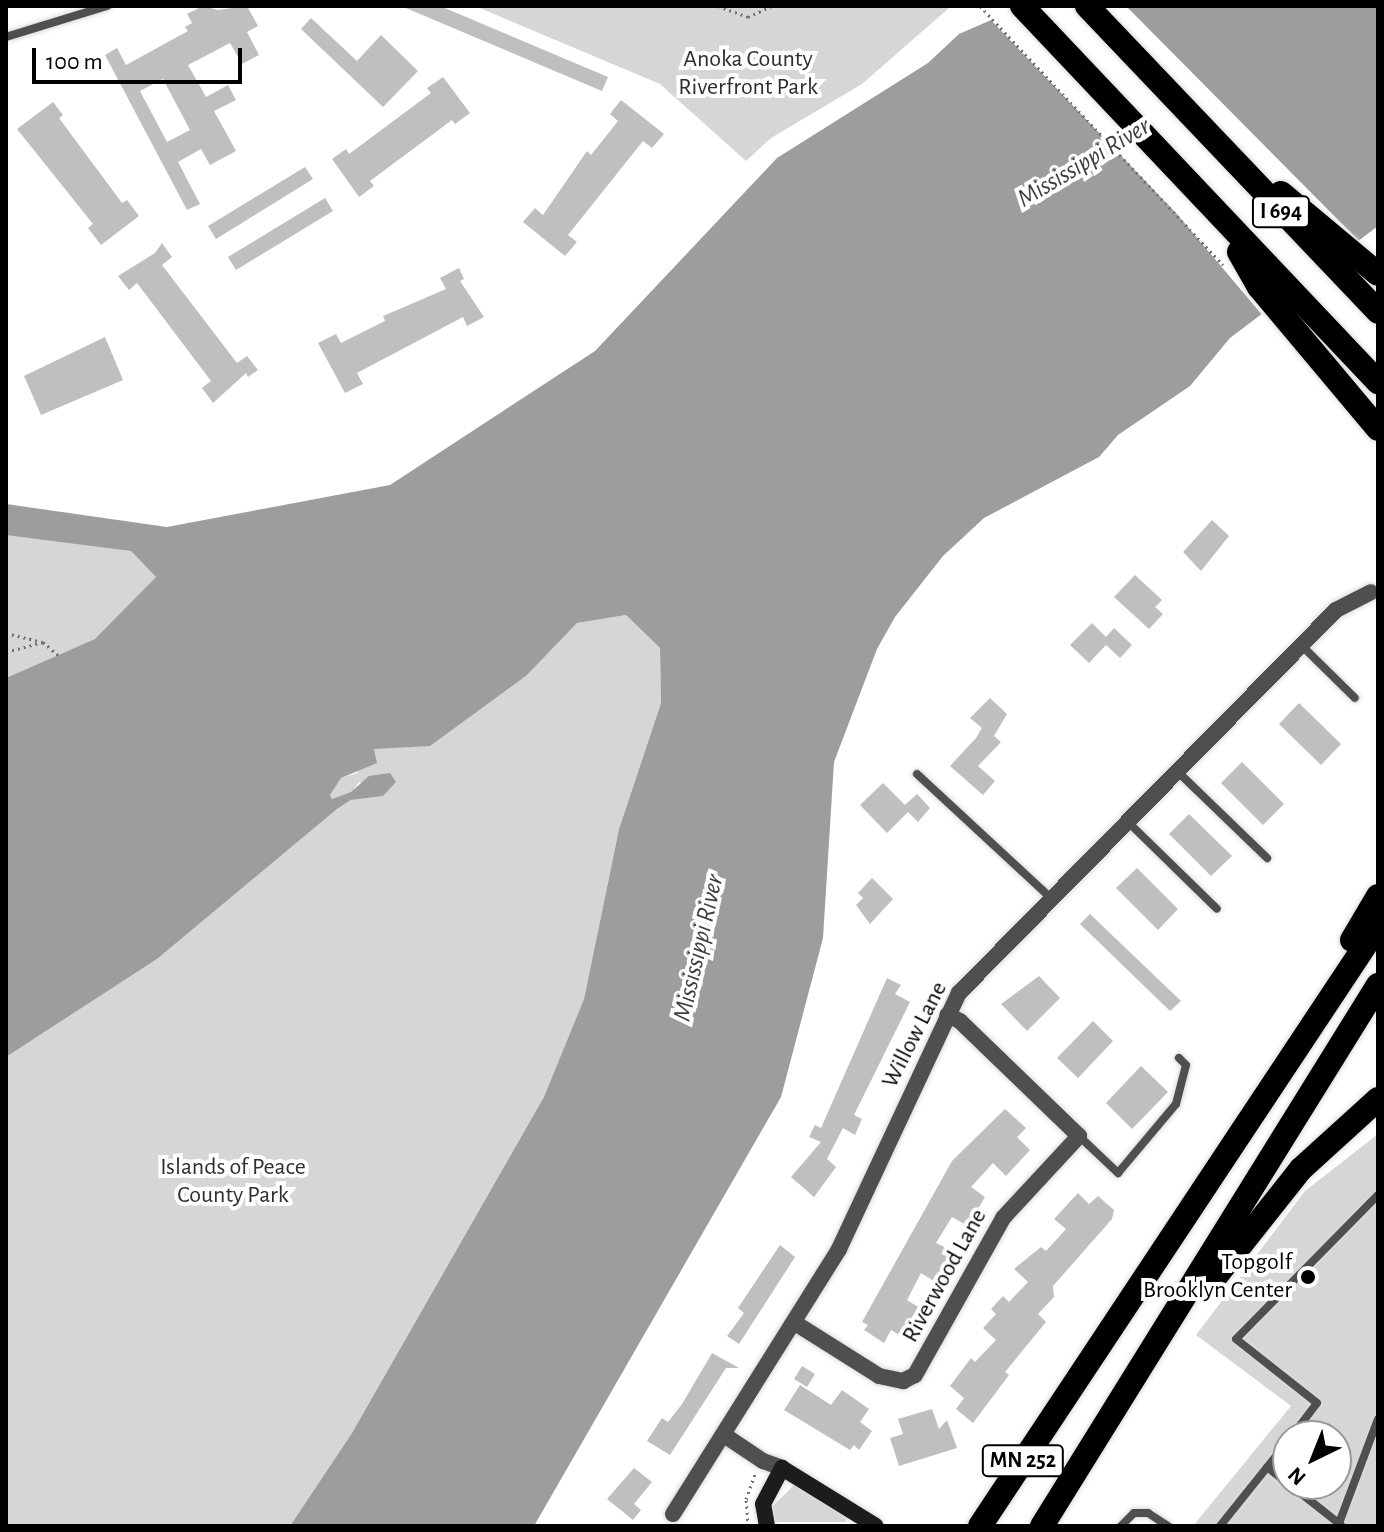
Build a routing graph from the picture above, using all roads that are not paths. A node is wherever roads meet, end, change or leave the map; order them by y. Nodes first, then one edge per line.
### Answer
1 (107, 6) edge
2 (1022, 6) edge
3 (1087, 6) edge
4 (6, 37) edge
5 (1190, 117) junction
6 (1217, 216) junction
7 (1378, 274) edge
8 (1375, 309) edge
9 (1378, 382) edge
10 (1378, 429) edge
11 (1371, 592) dead end
12 (1302, 646) junction
13 (1355, 698) dead end
14 (1178, 772) junction
15 (917, 774) dead end
16 (1128, 822) junction
17 (1267, 858) dead end
18 (1378, 896) edge
19 (1053, 899) junction
20 (1217, 909) dead end
21 (1378, 926) edge
22 (1378, 985) edge
23 (947, 1015) junction
24 (1179, 1058) dead end
25 (1378, 1099) edge
26 (1079, 1136) junction
27 (1223, 1159) junction
28 (1378, 1195) edge
29 (795, 1323) junction
30 (1114, 1411) junction
31 (1378, 1419) edge
32 (1304, 1420) edge
33 (724, 1435) junction
34 (1272, 1461) edge
35 (1267, 1467) junction
36 (782, 1468) junction
37 (1272, 1471) edge
38 (1308, 1500) edge
39 (673, 1514) dead end
40 (1339, 1525) edge
41 (767, 1526) edge
42 (876, 1526) edge
43 (980, 1526) edge
44 (1042, 1526) edge
45 (1121, 1526) edge
46 (1168, 1526) edge
47 (1220, 1526) edge

1 - 4 lane
2 - 6 highway, I 694
3 - 5 highway, I 694
5 - 7 highway
5 - 8 highway, I 694
6 - 9 highway, I 694
6 - 10 highway
11 - 12 street, Willow Lane
12 - 13 lane
12 - 14 street, Willow Lane
14 - 16 street, Willow Lane
14 - 17 lane
15 - 19 lane
16 - 19 street, Willow Lane
16 - 20 lane
18 - 27 highway
19 - 23 street, Willow Lane
21 - 27 highway
22 - 30 highway
23 - 26 street
23 - 29 street, Willow Lane
24 - 26 lane
25 - 30 highway
26 - 29 street, Riverwood Lane
27 - 43 highway, MN 252
28 - 32 lane
29 - 33 street, Willow Lane
30 - 44 highway, MN 252
31 - 40 lane
33 - 36 street
33 - 39 street, Willow Lane
34 - 35 lane
35 - 37 lane
35 - 47 lane
36 - 41 street
36 - 42 street
38 - 40 lane
45 - 46 lane

